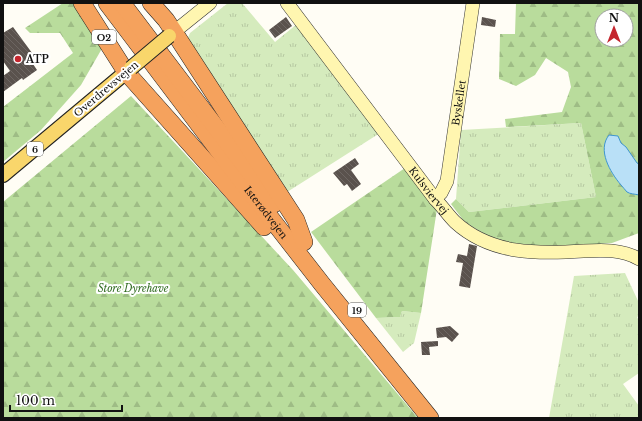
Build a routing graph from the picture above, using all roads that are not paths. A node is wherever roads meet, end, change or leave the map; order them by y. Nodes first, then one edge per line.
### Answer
1 (82, 3) edge
2 (107, 3) edge
3 (122, 3) edge
4 (151, 3) edge
5 (210, 3) edge
6 (287, 3) edge
7 (473, 3) edge
8 (172, 34) junction
9 (128, 70) junction
10 (3, 175) edge
11 (435, 199) junction
12 (304, 242) junction
13 (639, 260) edge
14 (322, 284) junction
15 (430, 418) edge
16 (443, 418) edge

1 - 9 highway, O2
2 - 14 highway, Isterødvejen / 19
3 - 12 highway, Isterødvejen / 19
4 - 8 highway
5 - 8 street, Overdrevsvejen
6 - 11 street, Kulsviervej
7 - 11 street, Byskellet
8 - 9 main road, Overdrevsvejen / 6, bridge
8 - 12 highway
9 - 10 main road, Overdrevsvejen / 6
9 - 14 highway
11 - 13 street, Kulsviervej
12 - 16 highway, Isterødvejen / 19
14 - 15 highway, Isterødvejen / 19

